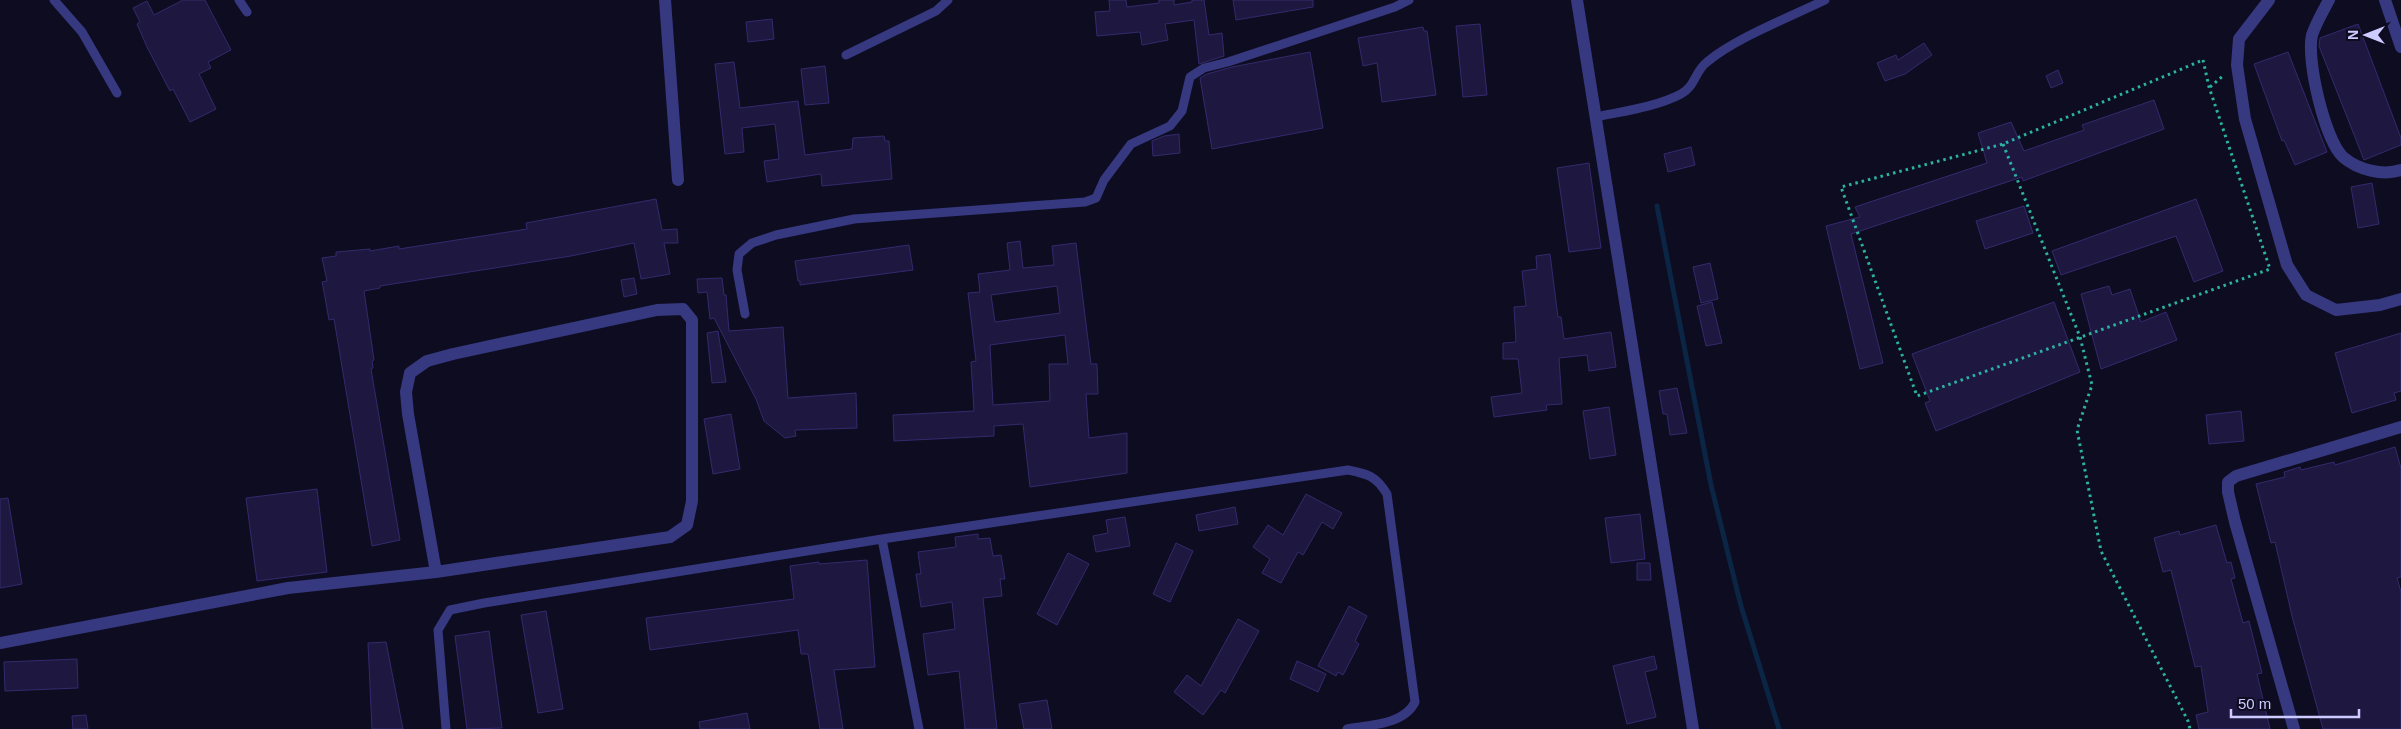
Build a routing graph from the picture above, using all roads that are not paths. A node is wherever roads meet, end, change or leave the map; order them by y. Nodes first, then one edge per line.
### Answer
1 (54, 0) edge
2 (239, 0) edge
3 (665, 0) edge
4 (948, 0) edge
5 (1409, 0) edge
6 (1577, 0) edge
7 (1825, 0) edge
8 (2269, 0) edge
9 (2329, 0) edge
10 (2385, 0) edge
11 (246, 12) dead end
12 (2401, 47) edge
13 (846, 55) dead end
14 (117, 93) dead end
15 (1596, 117) junction
16 (2401, 170) edge
17 (678, 180) dead end
18 (2401, 299) edge
19 (745, 314) dead end
20 (2401, 427) edge
21 (882, 539) junction
22 (436, 572) junction
23 (0, 643) edge
24 (446, 729) edge
25 (919, 729) edge
26 (1347, 729) edge
27 (1693, 729) edge
28 (2294, 729) edge

1 - 14 lane
2 - 11 lane
3 - 17 street
4 - 13 lane
5 - 19 lane
6 - 15 street
7 - 15 lane
8 - 18 street
9 - 16 street
10 - 12 street
15 - 27 street
20 - 28 street
21 - 24 lane
21 - 25 lane
21 - 26 lane
22 - 22 street
22 - 23 street

